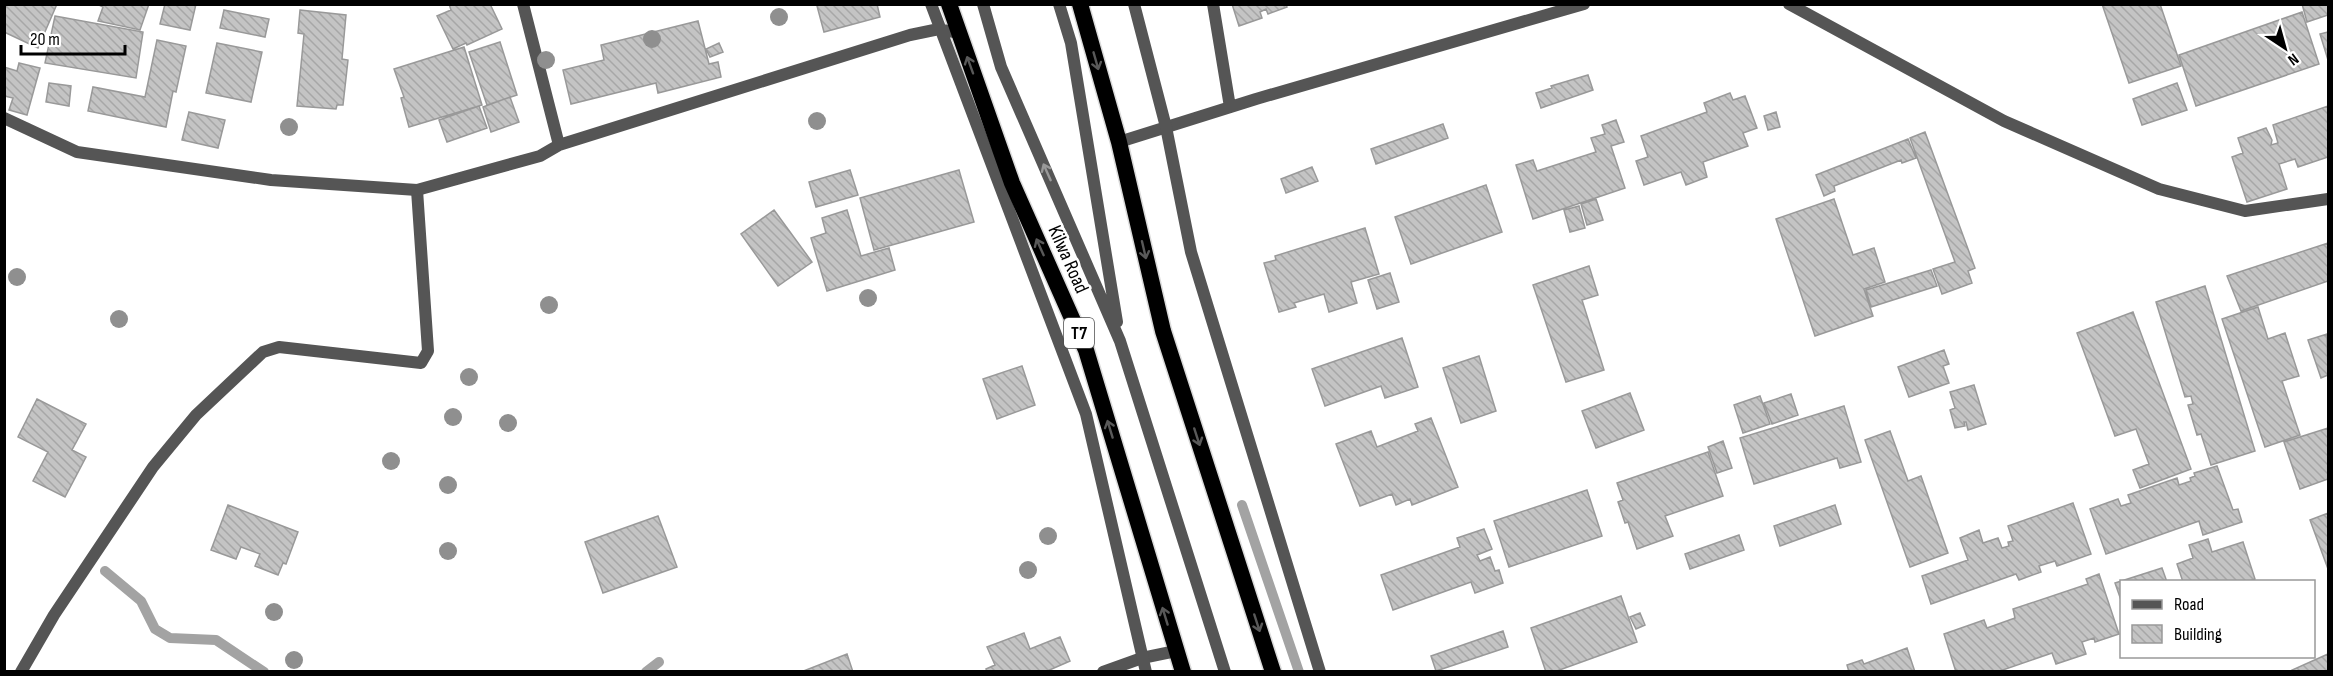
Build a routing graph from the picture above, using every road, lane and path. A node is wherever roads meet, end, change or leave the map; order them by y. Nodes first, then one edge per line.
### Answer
1 (523, 4) edge
2 (931, 4) edge
3 (949, 4) edge
4 (982, 4) edge
5 (1059, 4) edge
6 (1080, 4) edge
7 (1134, 4) edge
8 (1213, 4) edge
9 (1584, 4) edge
10 (1789, 4) edge
11 (939, 29) junction
12 (958, 33) junction
13 (1230, 107) junction
14 (4, 118) edge
15 (1166, 127) junction
16 (1119, 142) junction
17 (559, 145) junction
18 (417, 190) junction
19 (2328, 199) edge
20 (1120, 341) junction
21 (1176, 651) junction
22 (1142, 658) junction
23 (21, 672) edge
24 (1104, 672) edge
25 (1146, 672) edge
26 (1183, 672) edge
27 (1225, 672) edge
28 (1273, 672) edge
29 (1320, 672) edge

1 - 17 street
2 - 11 street
3 - 12 highway, Kilwa Road / T7
20 -> 4 street
5 - 20 street
6 -> 16 highway
7 - 15 street
8 - 13 street
9 - 13 street
10 - 19 street
11 - 12 street
11 - 17 street
11 - 22 street
21 -> 12 highway, Kilwa Road / T7
13 - 15 street
14 - 18 street
15 - 16 street
15 - 29 street
16 -> 28 highway
17 - 18 street
18 - 23 street
20 - 27 street
21 - 22 street
21 - 26 highway, Kilwa Road / T7
22 - 24 street
22 - 25 street

